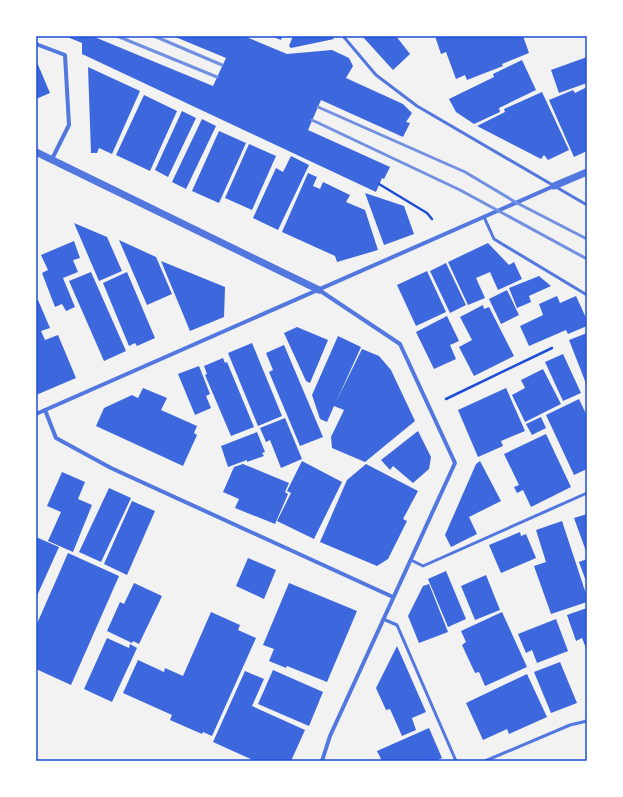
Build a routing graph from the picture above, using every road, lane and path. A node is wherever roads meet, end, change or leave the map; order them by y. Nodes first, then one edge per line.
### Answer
1 (343, 36) edge
2 (36, 44) edge
3 (36, 152) edge
4 (52, 159) junction
5 (587, 172) edge
6 (379, 184) dead end
7 (554, 186) junction
8 (587, 205) edge
9 (484, 217) junction
10 (445, 234) junction
11 (319, 290) junction
12 (587, 295) edge
13 (552, 348) dead end
14 (428, 404) junction
15 (44, 410) junction
16 (36, 414) edge
17 (587, 493) edge
18 (411, 560) junction
19 (393, 597) junction
20 (383, 619) junction
21 (587, 721) edge
22 (322, 761) edge
23 (456, 761) edge
24 (485, 761) edge

1 - 7 lane
2 - 4 street
3 - 4 street
4 - 11 street
5 - 7 street
6 - 10 path
7 - 8 lane
7 - 9 street
9 - 10 street
9 - 12 lane
10 - 11 street
11 - 14 street
11 - 15 street
13 - 14 path
14 - 18 street
15 - 16 street
15 - 19 street
17 - 18 lane
18 - 19 street
19 - 20 street
20 - 22 street
20 - 23 lane
21 - 24 lane

